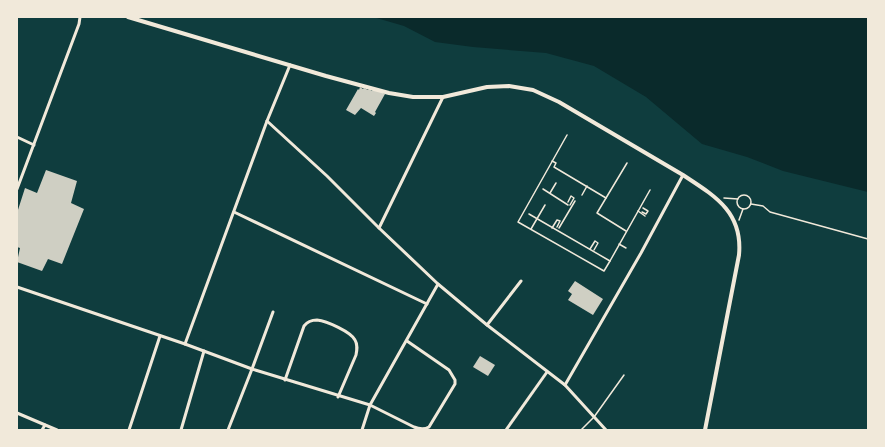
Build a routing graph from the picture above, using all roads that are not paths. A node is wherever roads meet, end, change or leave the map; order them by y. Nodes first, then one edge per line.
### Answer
1 (80, 17) edge
2 (128, 17) edge
3 (290, 65) junction
4 (443, 97) junction
5 (267, 121) junction
6 (17, 138) edge
7 (34, 145) junction
8 (683, 175) junction
9 (17, 189) edge
10 (234, 212) junction
11 (379, 228) junction
12 (521, 281) dead end
13 (438, 284) junction
14 (17, 287) edge
15 (427, 304) junction
16 (273, 312) dead end
17 (487, 325) junction
18 (160, 336) junction
19 (407, 341) junction
20 (185, 344) junction
21 (204, 351) junction
22 (252, 370) junction
23 (547, 372) junction
24 (624, 375) dead end
25 (285, 380) junction
26 (565, 385) junction
27 (338, 397) junction
28 (370, 406) junction
29 (17, 413) edge
30 (594, 417) junction
31 (45, 425) junction
32 (42, 430) edge
33 (56, 430) edge
34 (130, 430) edge
35 (181, 430) edge
36 (228, 430) edge
37 (362, 430) edge
38 (506, 430) edge
39 (581, 430) edge
40 (606, 430) edge
41 (705, 430) edge

1 - 7 street
2 - 3 street
3 - 4 street
3 - 5 street
4 - 8 street
4 - 11 street
5 - 10 street
5 - 11 street
6 - 7 street
7 - 9 street
8 - 26 street
8 - 41 street
10 - 15 street
10 - 20 street
11 - 13 street
12 - 17 street
13 - 15 street
13 - 17 street
14 - 18 street
15 - 19 street
16 - 22 street
17 - 23 street
18 - 20 street
18 - 34 street
19 - 28 street
19 - 28 street
20 - 21 street
21 - 22 street
21 - 35 street
22 - 25 street
22 - 36 street
23 - 26 street
23 - 38 street
24 - 30 lane
25 - 27 street
25 - 27 street
26 - 30 street
27 - 28 street
28 - 37 street
29 - 31 street
30 - 39 lane
30 - 40 street
31 - 32 street
31 - 33 street

